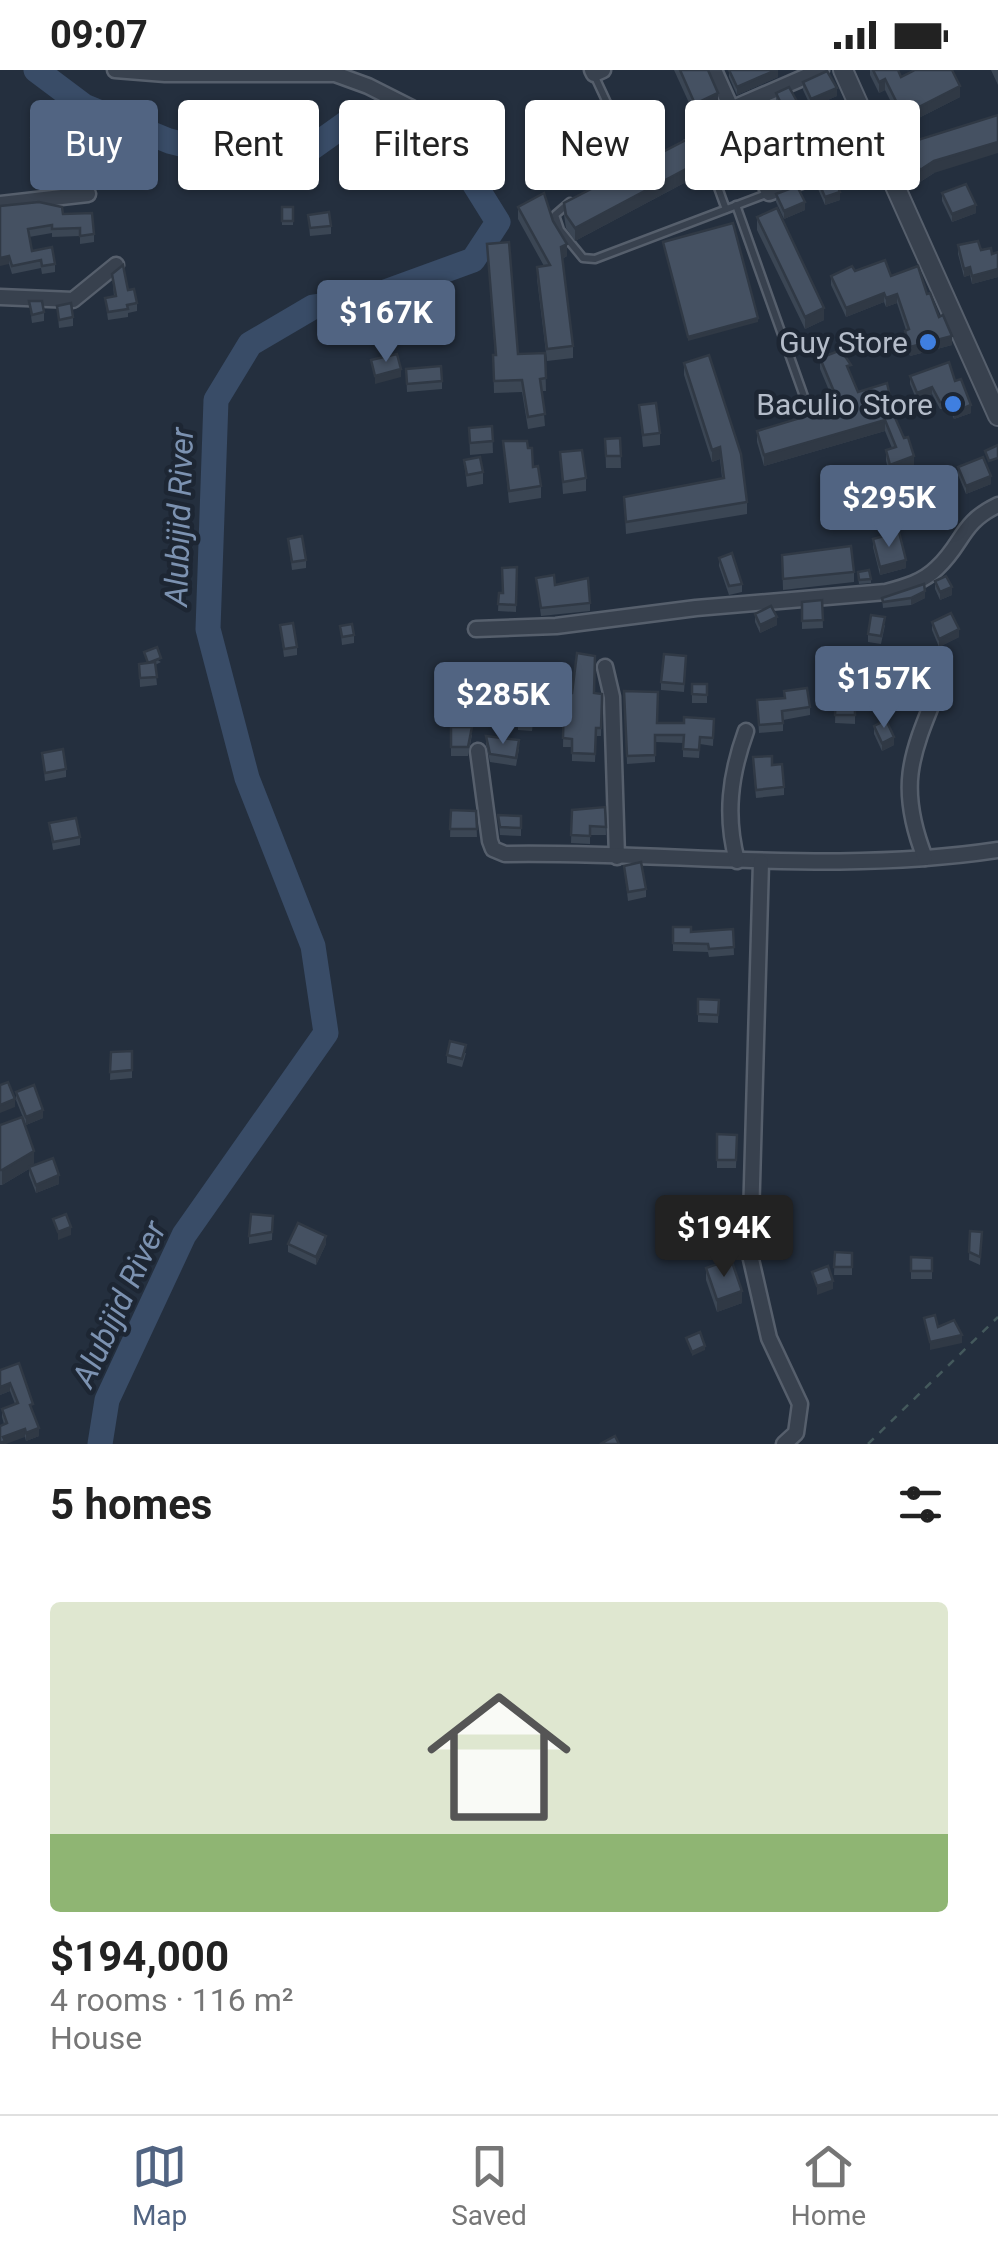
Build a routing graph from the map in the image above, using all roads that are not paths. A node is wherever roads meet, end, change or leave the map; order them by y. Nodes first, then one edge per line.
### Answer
1 (116, 70) edge
2 (714, 70) edge
3 (821, 70) edge
4 (843, 70) edge
5 (596, 71) edge
6 (396, 100) edge
7 (608, 100) edge
8 (728, 100) edge
9 (753, 100) edge
10 (856, 100) edge
11 (670, 152) edge
12 (767, 190) edge
13 (780, 190) edge
14 (895, 190) edge
15 (88, 194) dead end
16 (769, 194) junction
17 (576, 199) edge
18 (0, 204) edge
19 (736, 206) junction
20 (726, 209) junction
21 (116, 265) edge
22 (0, 297) edge
23 (806, 402) dead end
24 (998, 416) edge
25 (998, 505) edge
26 (476, 630) dead end
27 (605, 668) dead end
28 (940, 684) dead end
29 (746, 731) dead end
30 (478, 751) dead end
31 (998, 850) edge
32 (617, 857) junction
33 (925, 858) junction
34 (737, 861) junction
35 (761, 862) junction
36 (784, 1444) edge

1 - 6 street
2 - 8 street
3 - 9 street
4 - 10 street
5 - 7 lane
11 - 20 lane
12 - 16 street
13 - 16 street
14 - 24 street
15 - 18 street
16 - 19 lane
17 - 20 lane
19 - 20 lane
19 - 23 lane
21 - 22 street
25 - 26 street
27 - 32 street
28 - 33 street
29 - 34 street
30 - 32 street
31 - 33 street
32 - 34 street
33 - 35 street
34 - 35 street
35 - 36 street

